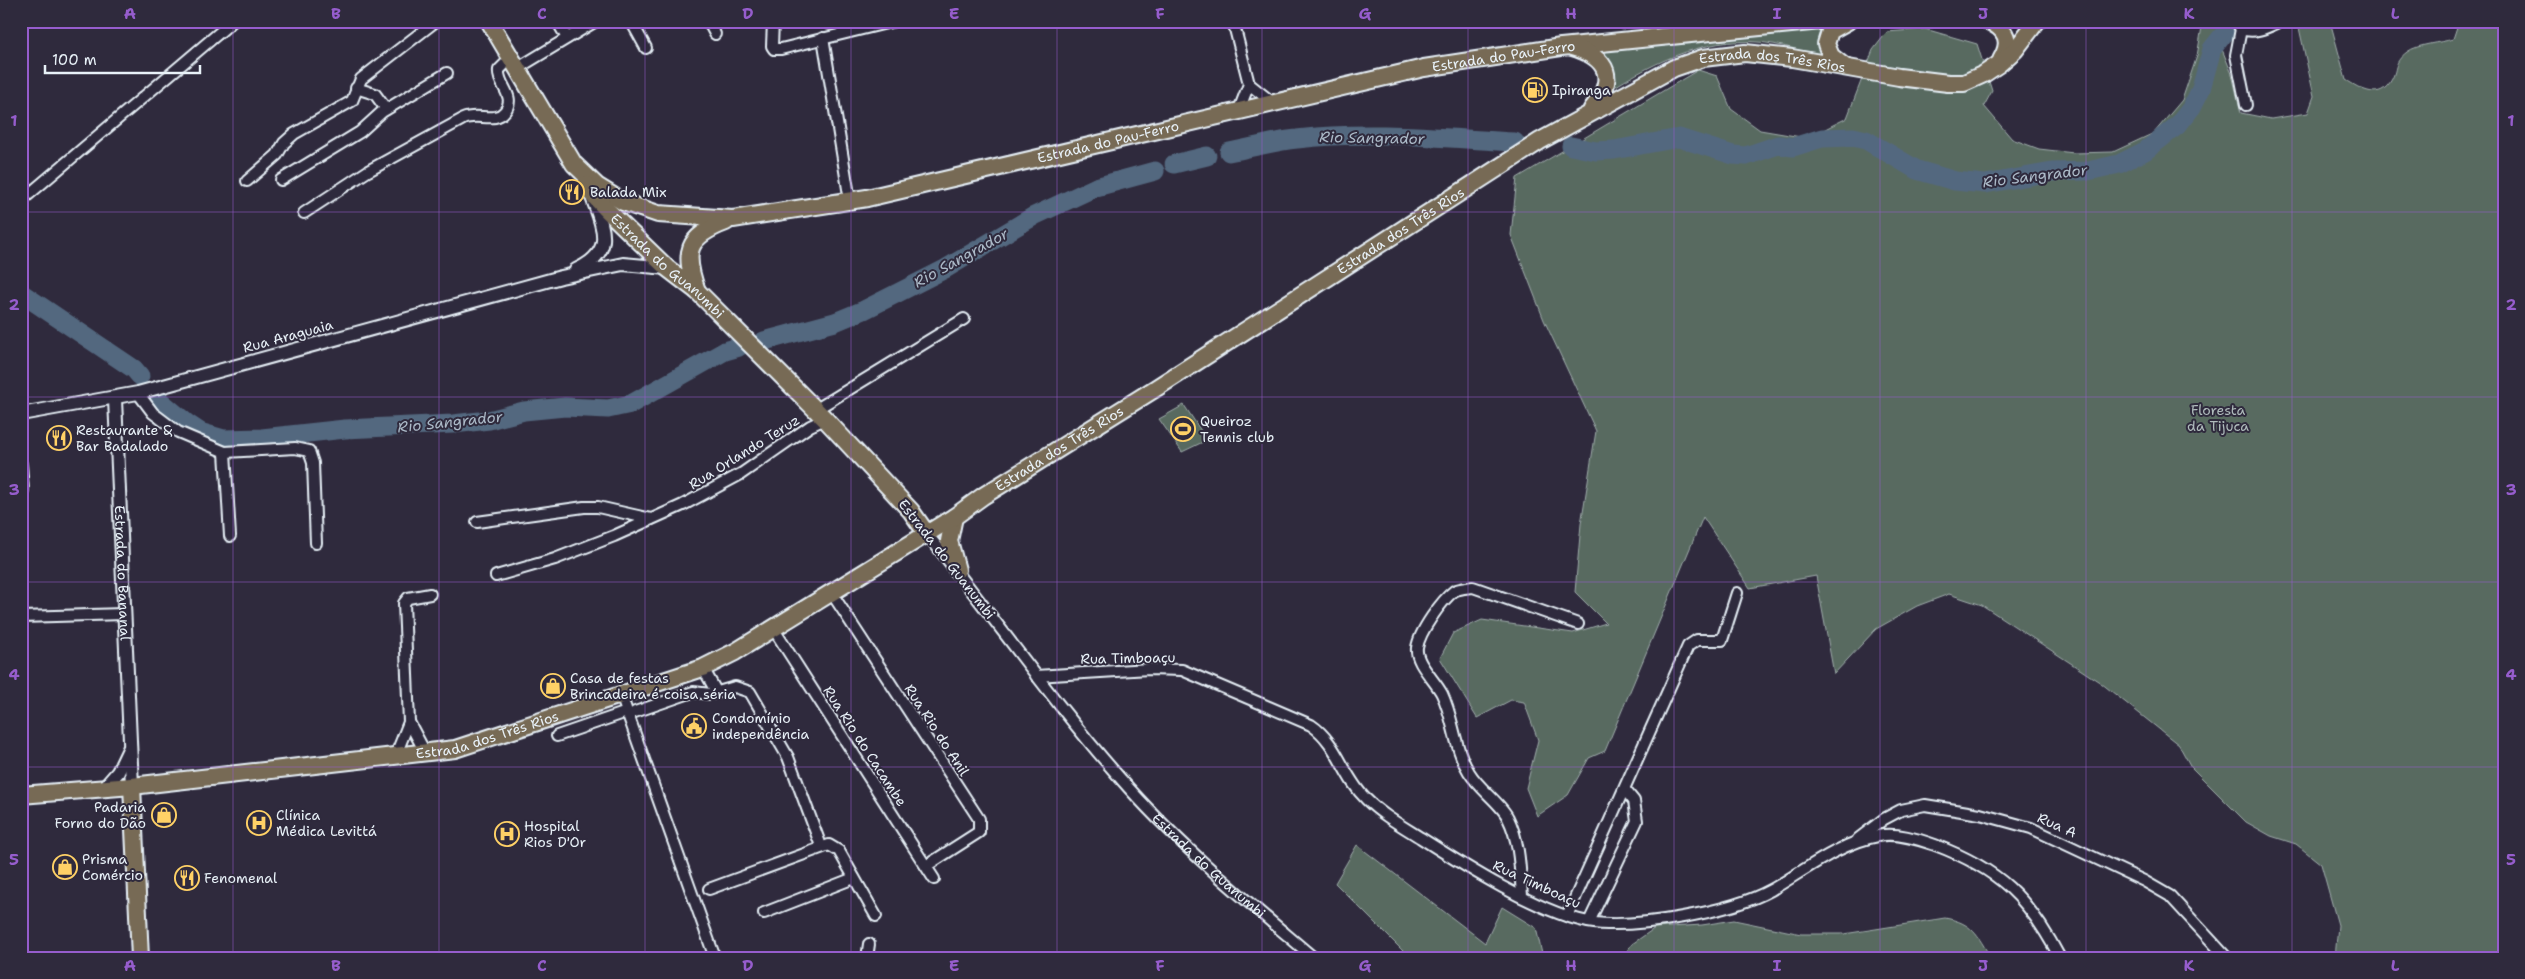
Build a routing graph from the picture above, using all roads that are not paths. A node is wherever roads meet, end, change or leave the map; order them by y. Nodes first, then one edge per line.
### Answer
1 (233, 21) edge
2 (436, 21) edge
3 (488, 21) edge
4 (556, 21) edge
5 (596, 21) edge
6 (631, 21) edge
7 (708, 21) edge
8 (773, 21) edge
9 (895, 21) edge
10 (1233, 21) edge
11 (1821, 21) edge
12 (1848, 21) edge
13 (1988, 21) edge
14 (2037, 21) edge
15 (2281, 21) edge
16 (2239, 25) edge
17 (715, 34) dead end
18 (567, 38) junction
19 (823, 38) junction
20 (1568, 46) junction
21 (646, 48) dead end
22 (514, 63) junction
23 (1999, 64) junction
24 (1845, 67) junction
25 (447, 73) dead end
26 (1249, 84) junction
27 (356, 88) junction
28 (1272, 103) junction
29 (2246, 105) dead end
30 (386, 109) junction
31 (1239, 110) junction
32 (1587, 114) junction
33 (574, 164) junction
34 (281, 180) dead end
35 (247, 181) dead end
36 (590, 193) junction
37 (21, 201) edge
38 (850, 201) junction
39 (304, 213) dead end
40 (733, 219) junction
41 (667, 268) junction
42 (561, 277) junction
43 (697, 291) junction
44 (964, 319) dead end
45 (138, 394) junction
46 (115, 399) junction
47 (21, 414) edge
48 (820, 415) junction
49 (225, 452) junction
50 (21, 464) edge
51 (21, 496) edge
52 (911, 511) junction
53 (957, 514) junction
54 (651, 518) junction
55 (477, 522) dead end
56 (927, 534) junction
57 (230, 536) dead end
58 (316, 543) dead end
59 (886, 558) junction
60 (956, 570) junction
61 (496, 576) dead end
62 (831, 592) junction
63 (1737, 593) dead end
64 (430, 594) dead end
65 (124, 614) junction
66 (21, 617) edge
67 (1578, 624) dead end
68 (773, 628) junction
69 (703, 668) junction
70 (1036, 676) junction
71 (717, 693) junction
72 (621, 695) junction
73 (631, 712) junction
74 (409, 722) junction
75 (557, 736) dead end
76 (130, 746) junction
77 (426, 754) junction
78 (395, 757) junction
79 (132, 786) junction
80 (104, 788) junction
81 (1625, 790) junction
82 (21, 795) edge
83 (1851, 844) junction
84 (821, 846) junction
85 (926, 866) junction
86 (854, 878) junction
87 (934, 879) dead end
88 (709, 889) dead end
89 (1522, 896) junction
90 (764, 913) dead end
91 (876, 916) dead end
92 (1567, 916) junction
93 (1589, 922) junction
94 (869, 944) dead end
95 (140, 958) edge
96 (715, 958) edge
97 (867, 958) edge
98 (1314, 958) edge
99 (2060, 958) edge
100 (2227, 958) edge

1 - 37 street
2 - 27 street
3 - 22 main road, Estrada do Pau-Ferro
4 - 18 street
5 - 18 street
6 - 21 street
7 - 17 street
8 - 19 street
9 - 19 street
10 - 26 street
11 - 20 main road, Estrada do Pau-Ferro
12 - 24 main road
13 - 23 main road
14 - 23 main road, Estrada dos Três Rios
15 - 16 street
16 - 29 street
18 - 22 street
19 - 38 street
20 - 28 main road, Estrada do Pau-Ferro
20 - 32 main road
22 - 33 main road, Estrada do Pau-Ferro
22 - 39 street
23 - 24 main road, Estrada dos Três Rios
24 - 32 main road, Estrada dos Três Rios
25 - 30 street
26 - 28 street
26 - 31 street
27 - 30 street
27 - 35 street
28 - 31 main road, Estrada do Pau-Ferro
30 - 34 street
31 - 38 main road, Estrada do Pau-Ferro
32 - 53 main road, Estrada dos Três Rios
33 - 36 main road, Estrada do Guanumbi
33 - 40 main road, Estrada do Pau-Ferro
36 - 41 main road, Estrada do Guanumbi
36 - 42 street, Rua Araguaia
38 - 40 main road, Estrada do Pau-Ferro
40 - 43 main road
41 - 42 street, Rua Araguaia
41 - 43 main road, Estrada do Guanumbi
42 - 45 street, Rua Araguaia
43 - 48 main road, Estrada do Guanumbi
44 - 48 street, Rua Orlando Teruz
45 - 46 street, Rua Araguaia
45 - 49 street
46 - 47 street, Rua Araguaia
46 - 65 street, Estrada do Bananal
48 - 52 main road, Estrada do Guanumbi
48 - 54 street, Rua Orlando Teruz
49 - 57 street
49 - 58 street
50 - 51 street
52 - 53 main road
52 - 56 main road, Estrada do Guanumbi
52 - 59 main road
53 - 56 main road, Estrada dos Três Rios
53 - 60 main road
54 - 55 street
54 - 61 street, Rua Orlando Teruz
56 - 59 main road, Estrada dos Três Rios
56 - 60 street, Estrada do Guanumbi
59 - 62 main road, Estrada dos Três Rios
60 - 70 street, Estrada do Guanumbi
62 - 68 main road, Estrada dos Três Rios
62 - 85 street, Rua Rio do Anil
63 - 81 street
64 - 74 street
65 - 66 street
65 - 76 street, Estrada do Bananal
67 - 89 street
68 - 69 main road, Estrada dos Três Rios
68 - 85 street, Rua Rio do Cacambe
69 - 71 street
69 - 72 main road, Estrada dos Três Rios
70 - 89 street, Rua Timboaçu
70 - 98 street, Estrada do Guanumbi
71 - 73 street
71 - 84 street
72 - 73 street
72 - 77 main road, Estrada dos Três Rios
73 - 75 street
73 - 96 street
74 - 77 street
74 - 78 street
76 - 79 street, Estrada do Bananal
76 - 80 street, Estrada do Bananal
77 - 78 main road, Estrada dos Três Rios
78 - 79 main road, Estrada dos Três Rios
79 - 80 main road, Estrada dos Três Rios
79 - 95 main road, Estrada do Bananal
80 - 82 main road, Estrada dos Três Rios
81 - 92 street
81 - 93 street
83 - 93 street, Rua Timboaçu
83 - 99 street, Rua Timboaçu
83 - 100 street, Rua A
84 - 86 street
84 - 88 street
85 - 87 street, Rua Rio do Cacambe
86 - 90 street
86 - 91 street
89 - 92 street, Rua Timboaçu
92 - 93 street, Rua Timboaçu
94 - 97 street

